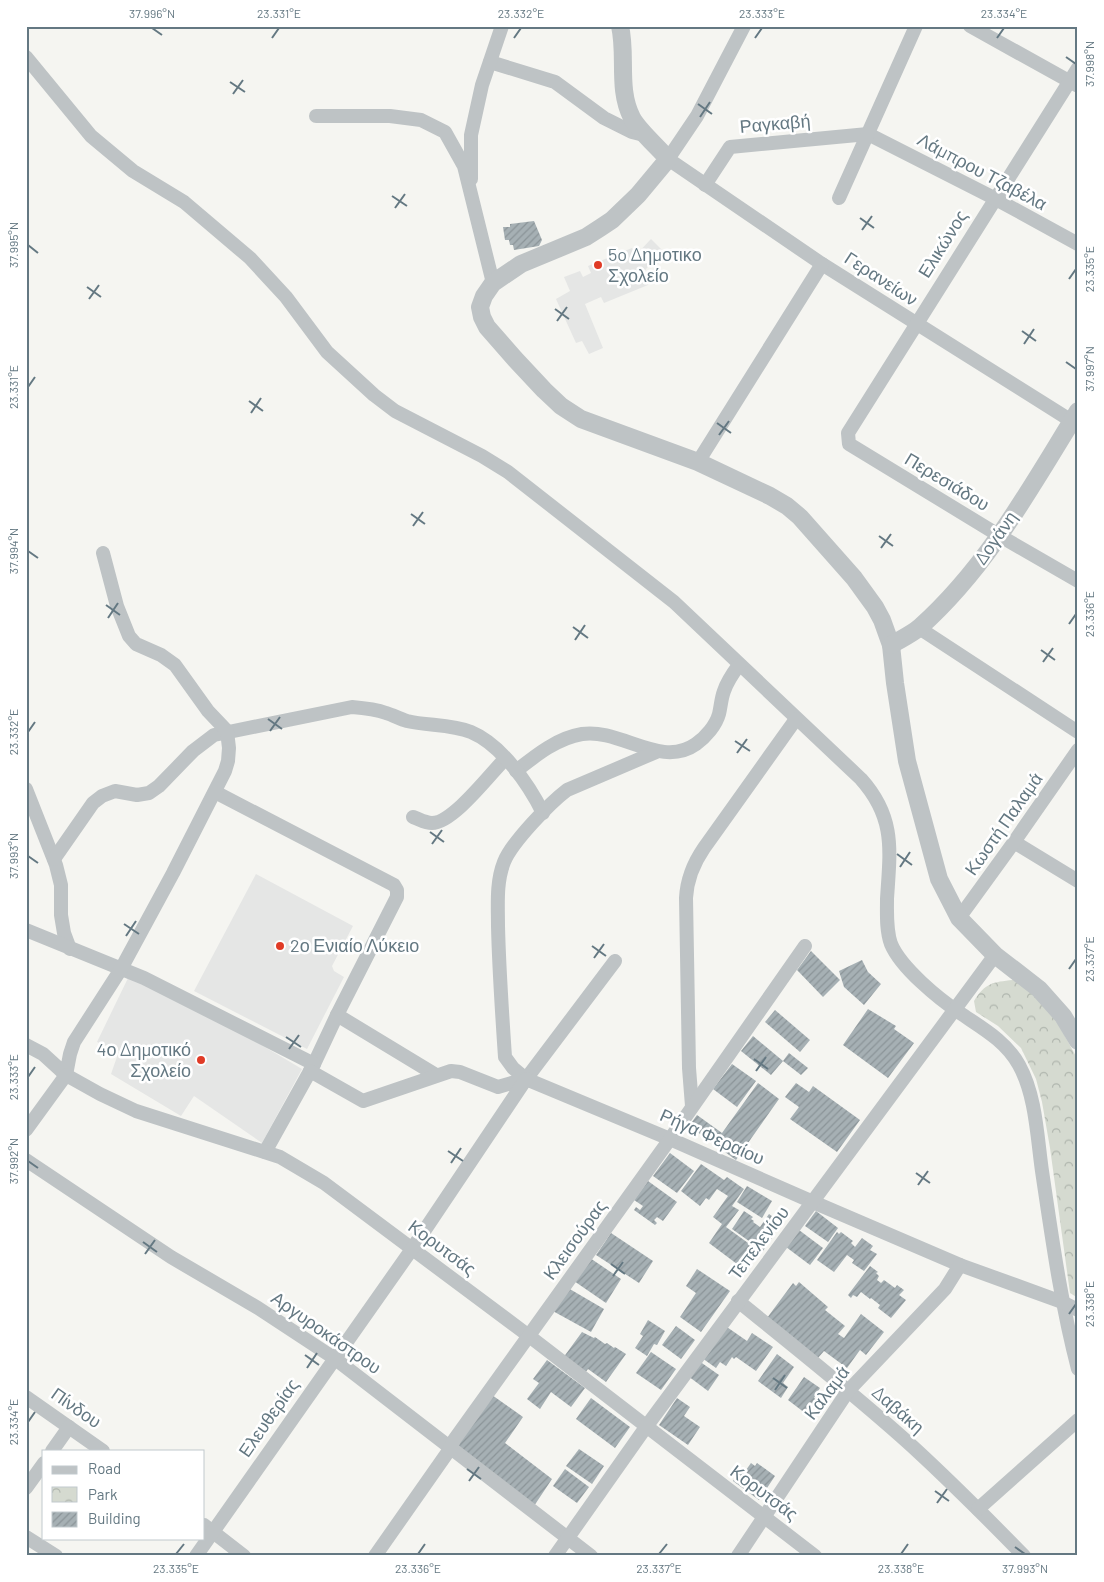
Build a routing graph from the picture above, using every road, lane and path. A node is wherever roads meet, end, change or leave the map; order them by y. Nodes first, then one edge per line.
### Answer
1 (502, 26) edge
2 (620, 26) edge
3 (744, 26) edge
4 (916, 26) edge
5 (970, 26) edge
6 (26, 57) edge
7 (490, 62) junction
8 (1078, 68) edge
9 (1074, 83) edge
10 (316, 116) dead end
11 (868, 134) junction
12 (648, 136) junction
13 (668, 158) junction
14 (705, 184) junction
15 (840, 198) dead end
16 (994, 198) junction
17 (472, 203) junction
18 (1078, 244) edge
19 (822, 264) junction
20 (493, 283) junction
21 (915, 324) junction
22 (1076, 419) edge
23 (849, 444) joint
24 (698, 462) junction
25 (1000, 536) junction
26 (103, 554) dead end
27 (1078, 581) edge
28 (919, 628) junction
29 (891, 645) junction
30 (739, 665) junction
31 (796, 719) junction
32 (228, 731) junction
33 (1078, 732) edge
34 (1078, 750) edge
35 (656, 752) junction
36 (505, 759) junction
37 (516, 771) junction
38 (26, 789) edge
39 (216, 792) junction
40 (543, 814) junction
41 (413, 817) dead end
42 (1014, 842) junction
43 (54, 860) junction
44 (1078, 881) edge
45 (959, 918) junction
46 (26, 930) edge
47 (805, 946) dead end
48 (70, 949) junction
49 (996, 955) junction
50 (615, 961) dead end
51 (121, 969) junction
52 (954, 1010) junction
53 (337, 1015) junction
54 (1078, 1041) edge
55 (26, 1045) edge
56 (312, 1068) junction
57 (66, 1075) junction
58 (436, 1075) junction
59 (526, 1079) junction
60 (692, 1106) junction
61 (26, 1130) edge
62 (670, 1139) junction
63 (265, 1152) junction
64 (26, 1160) edge
65 (813, 1202) junction
66 (412, 1249) junction
67 (960, 1265) junction
68 (738, 1301) junction
69 (1062, 1302) junction
70 (1078, 1310) edge
71 (529, 1336) junction
72 (334, 1358) junction
73 (1078, 1369) edge
74 (848, 1391) junction
75 (26, 1397) edge
76 (1078, 1420) edge
77 (69, 1427) junction
78 (646, 1427) junction
79 (450, 1449) junction
80 (53, 1450) edge
81 (102, 1450) edge
82 (42, 1466) edge
83 (26, 1488) edge
84 (978, 1509) junction
85 (764, 1517) junction
86 (208, 1528) edge
87 (26, 1537) edge
88 (568, 1537) junction
89 (203, 1540) edge
90 (56, 1556) edge
91 (196, 1556) edge
92 (244, 1556) edge
93 (375, 1556) edge
94 (555, 1556) edge
95 (591, 1556) edge
96 (738, 1556) edge
97 (815, 1556) edge
98 (1024, 1556) edge

1 - 7 street
2 - 12 street
3 - 13 street
4 - 11 street
5 - 9 street
6 - 30 street
7 - 12 street
7 - 17 street
8 - 9 street, Ελικώνος
9 - 16 street, Ελικώνος
10 - 17 street
11 - 14 street, Ραγκαβή
11 - 15 street
11 - 16 street, Λάμπρου Τζαβέλα
12 - 13 street
13 - 14 street, Γερανείων
13 - 20 street
14 - 19 street, Γερανείων
16 - 18 street, Λάμπρου Τζαβέλα
16 - 21 street, Ελικώνος
17 - 20 street
19 - 21 street, Γερανείων
19 - 24 street
20 - 24 street
21 - 22 street, Γερανείων
21 - 23 street, Ελικώνος
22 - 25 street, Δογάνη
23 - 25 street, Περεσιάδου
24 - 29 street
25 - 27 street, Περεσιάδου
25 - 28 street, Δογάνη
26 - 32 street
28 - 29 street, Δογάνη
28 - 33 street
29 - 45 street
30 - 31 street
30 - 35 street
31 - 52 street
31 - 60 street
32 - 36 street
32 - 39 street
32 - 43 street
34 - 42 street, Κωστή Παλαμά
35 - 37 street
35 - 40 street
36 - 37 street
36 - 41 street
37 - 40 street
38 - 43 street
39 - 51 street
39 - 53 street
40 - 59 street
42 - 44 street
42 - 45 street, Κωστή Παλαμά
43 - 48 street
45 - 49 street
46 - 48 street
47 - 60 street, Κλεισούρας
48 - 51 street
49 - 52 street, Τεπελενίου
49 - 54 street
50 - 59 street, Ελευθερίας
51 - 56 street
51 - 57 street
52 - 65 street, Τεπελενίου
52 - 69 street
53 - 56 street
53 - 58 street
55 - 57 street, Κορυτσάς
56 - 58 street
56 - 63 street
57 - 61 street
57 - 63 street, Κορυτσάς
58 - 59 street
59 - 62 street, Ρήγα Φεραίου
59 - 66 street, Ελευθερίας
60 - 62 street, Κλεισούρας
62 - 65 street, Ρήγα Φεραίου
62 - 71 street, Κλεισούρας
63 - 66 street, Κορυτσάς
64 - 72 street, Αργυροκάστρου
65 - 67 street, Ρήγα Φεραίου
65 - 68 street, Τεπελενίου
66 - 71 street, Κορυτσάς
66 - 72 street, Ελευθερίας
67 - 69 street, Ρήγα Φεραίου
67 - 74 street, Καλαμά
68 - 74 street, Δαβάκη
68 - 78 street, Τεπελενίου
69 - 70 street, Ρήγα Φεραίου
69 - 73 street
71 - 78 street, Κορυτσάς
71 - 79 street, Κλεισούρας
72 - 79 street, Αργυροκάστρου
72 - 86 street, Ελευθερίας
74 - 84 street, Δαβάκη
74 - 85 street, Καλαμά
75 - 77 street, Πίνδου
76 - 84 street
77 - 80 street
77 - 81 street, Πίνδου
78 - 85 street, Κορυτσάς
78 - 88 street, Τεπελενίου
79 - 88 street, Αργυροκάστρου
79 - 93 street, Κλεισούρας
82 - 83 street
84 - 98 street, Δαβάκη
85 - 96 street, Καλαμά
85 - 97 street, Κορυτσάς
86 - 92 street
87 - 90 street
88 - 94 street, Τεπελενίου
88 - 95 street, Αργυροκάστρου
89 - 91 street, Ελευθερίας

